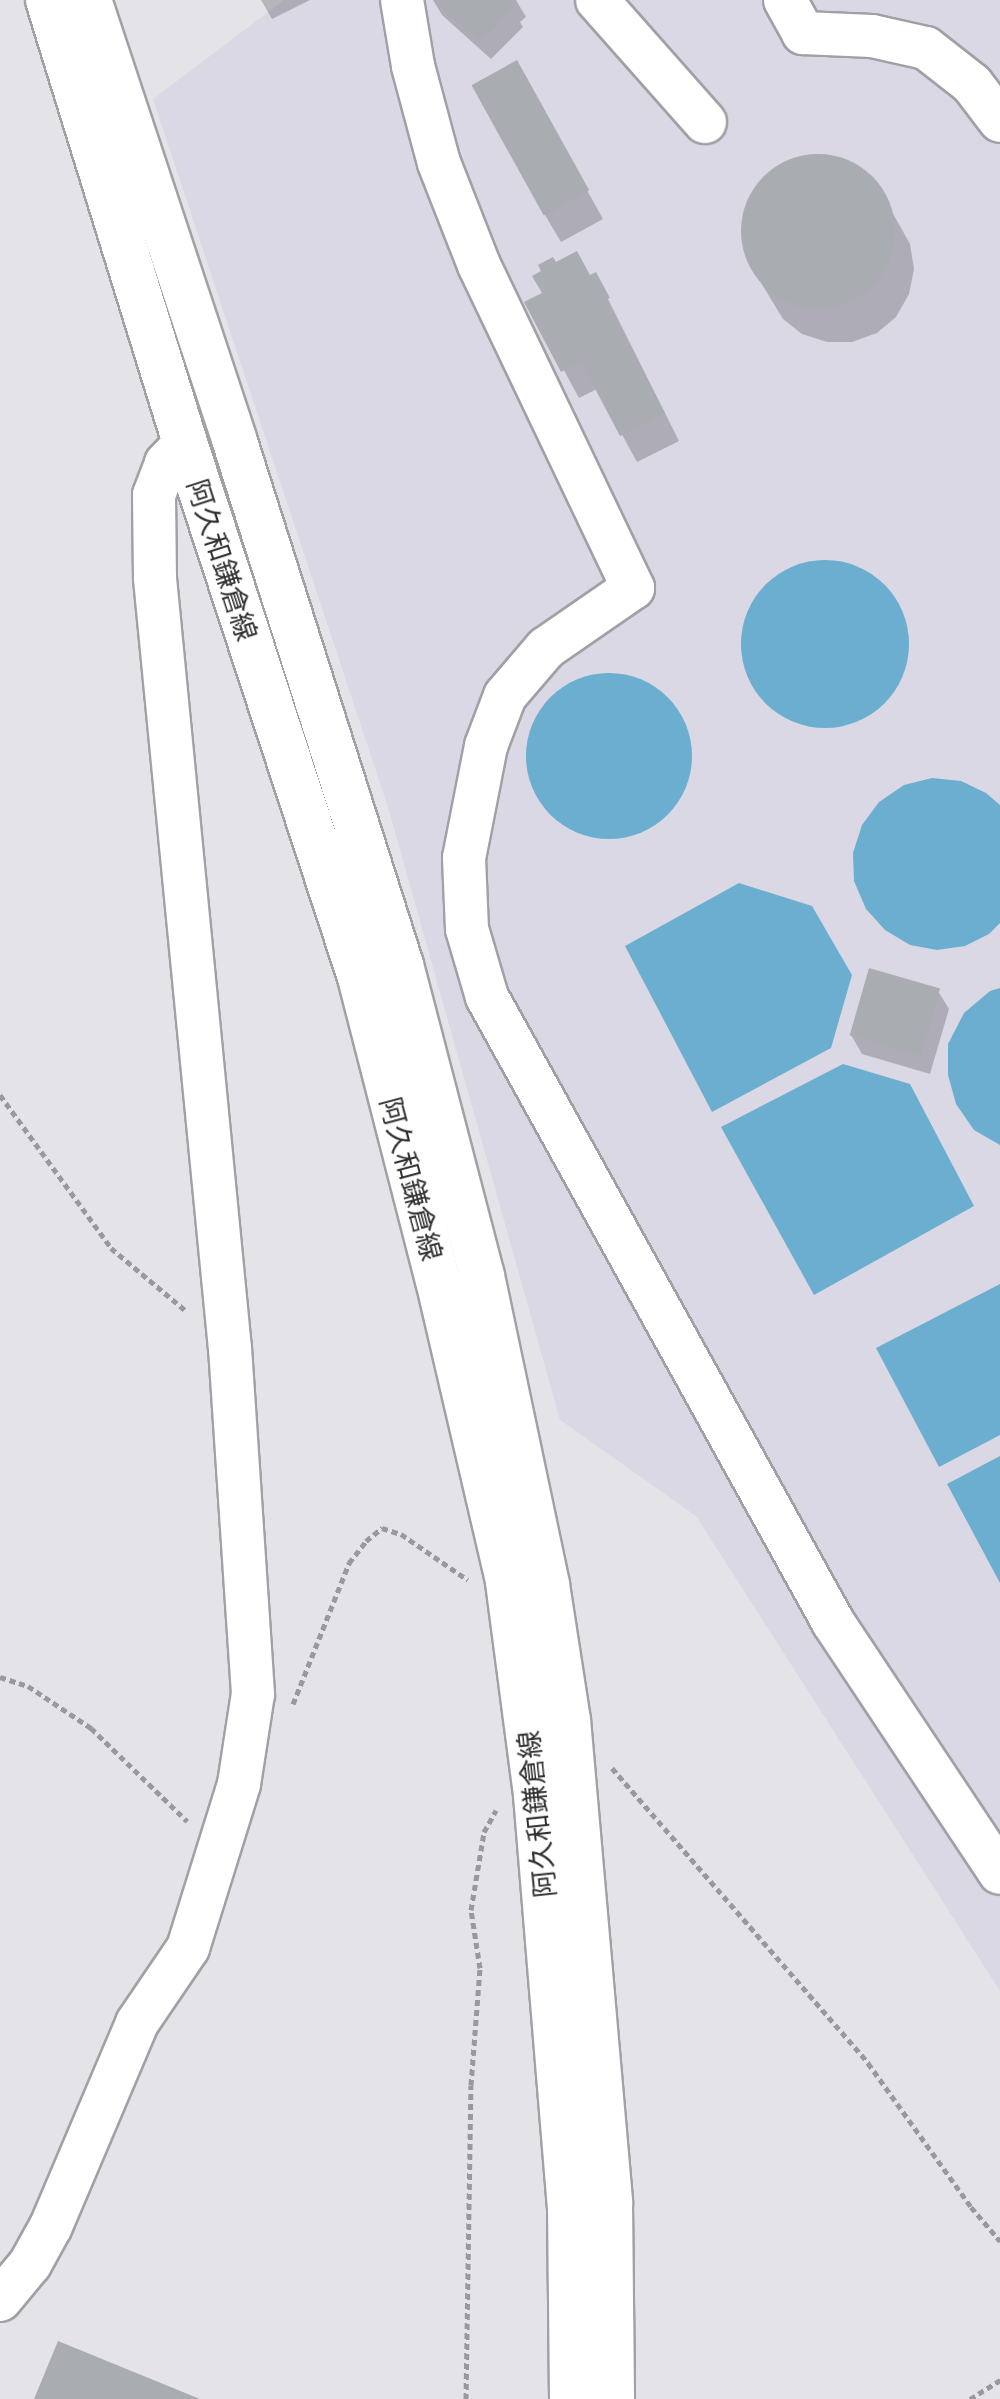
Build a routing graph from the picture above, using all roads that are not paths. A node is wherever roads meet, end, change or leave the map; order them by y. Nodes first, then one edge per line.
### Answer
1 (48, 0) edge
2 (89, 0) edge
3 (402, 0) edge
4 (597, 0) edge
5 (785, 0) edge
6 (1000, 121) edge
7 (705, 122) dead end
8 (185, 443) junction
9 (1000, 1873) edge
10 (0, 2300) edge
11 (572, 2399) edge
12 (612, 2399) edge

1 - 8 main road, 阿久和鎌倉線
2 - 12 main road, 阿久和鎌倉線
3 - 9 street
4 - 7 street
5 - 6 street
8 - 10 street
8 - 11 main road, 阿久和鎌倉線

